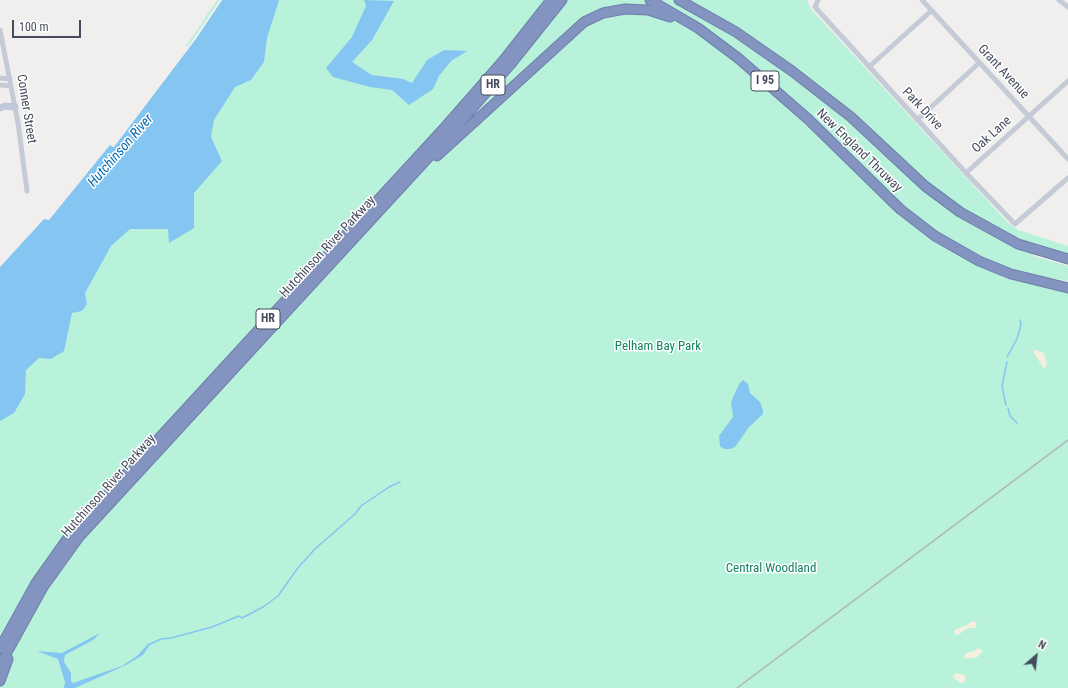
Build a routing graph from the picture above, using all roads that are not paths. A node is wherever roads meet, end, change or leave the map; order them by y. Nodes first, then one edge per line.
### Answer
1 (551, 0) edge
2 (562, 0) edge
3 (650, 0) edge
4 (679, 0) edge
5 (818, 0) edge
6 (922, 0) edge
7 (1059, 0) edge
8 (1068, 7) edge
9 (931, 11) junction
10 (691, 24) junction
11 (0, 30) edge
12 (979, 63) junction
13 (870, 66) junction
14 (0, 78) edge
15 (10, 79) junction
16 (1068, 81) edge
17 (0, 85) edge
18 (11, 86) junction
19 (15, 107) junction
20 (0, 108) edge
21 (1029, 117) junction
22 (918, 120) junction
23 (1068, 159) edge
24 (420, 166) junction
25 (966, 173) junction
26 (1068, 178) edge
27 (27, 191) dead end
28 (1068, 259) edge
29 (1068, 288) edge
30 (14, 639) junction
31 (0, 648) edge
32 (0, 665) edge
33 (0, 682) edge

1 - 31 highway, Hutchinson River Parkway / HR
2 - 24 highway, Hutchinson River Parkway / HR
3 - 10 highway, New England Thruway / I 95
4 - 28 highway, New England Thruway / I 95
5 - 13 street, Park Drive
6 - 9 street, Grant Avenue
7 - 8 street
9 - 12 street, Grant Avenue
9 - 13 street
10 - 24 highway
10 - 29 highway, New England Thruway / I 95
11 - 15 street, Conner Street
12 - 21 street, Grant Avenue
12 - 22 street
13 - 22 street, Park Drive
14 - 15 street
15 - 18 street, Conner Street
16 - 21 street, Oak Lane
17 - 18 street
18 - 19 street, Conner Street
19 - 20 main road
19 - 27 street, Conner Street
21 - 23 street, Grant Avenue
21 - 25 street, Oak Lane
22 - 25 street, Park Drive
24 - 30 highway, Hutchinson River Parkway / HR
25 - 26 street, Park Drive
30 - 32 highway, Hutchinson River Parkway / HR
30 - 33 highway

